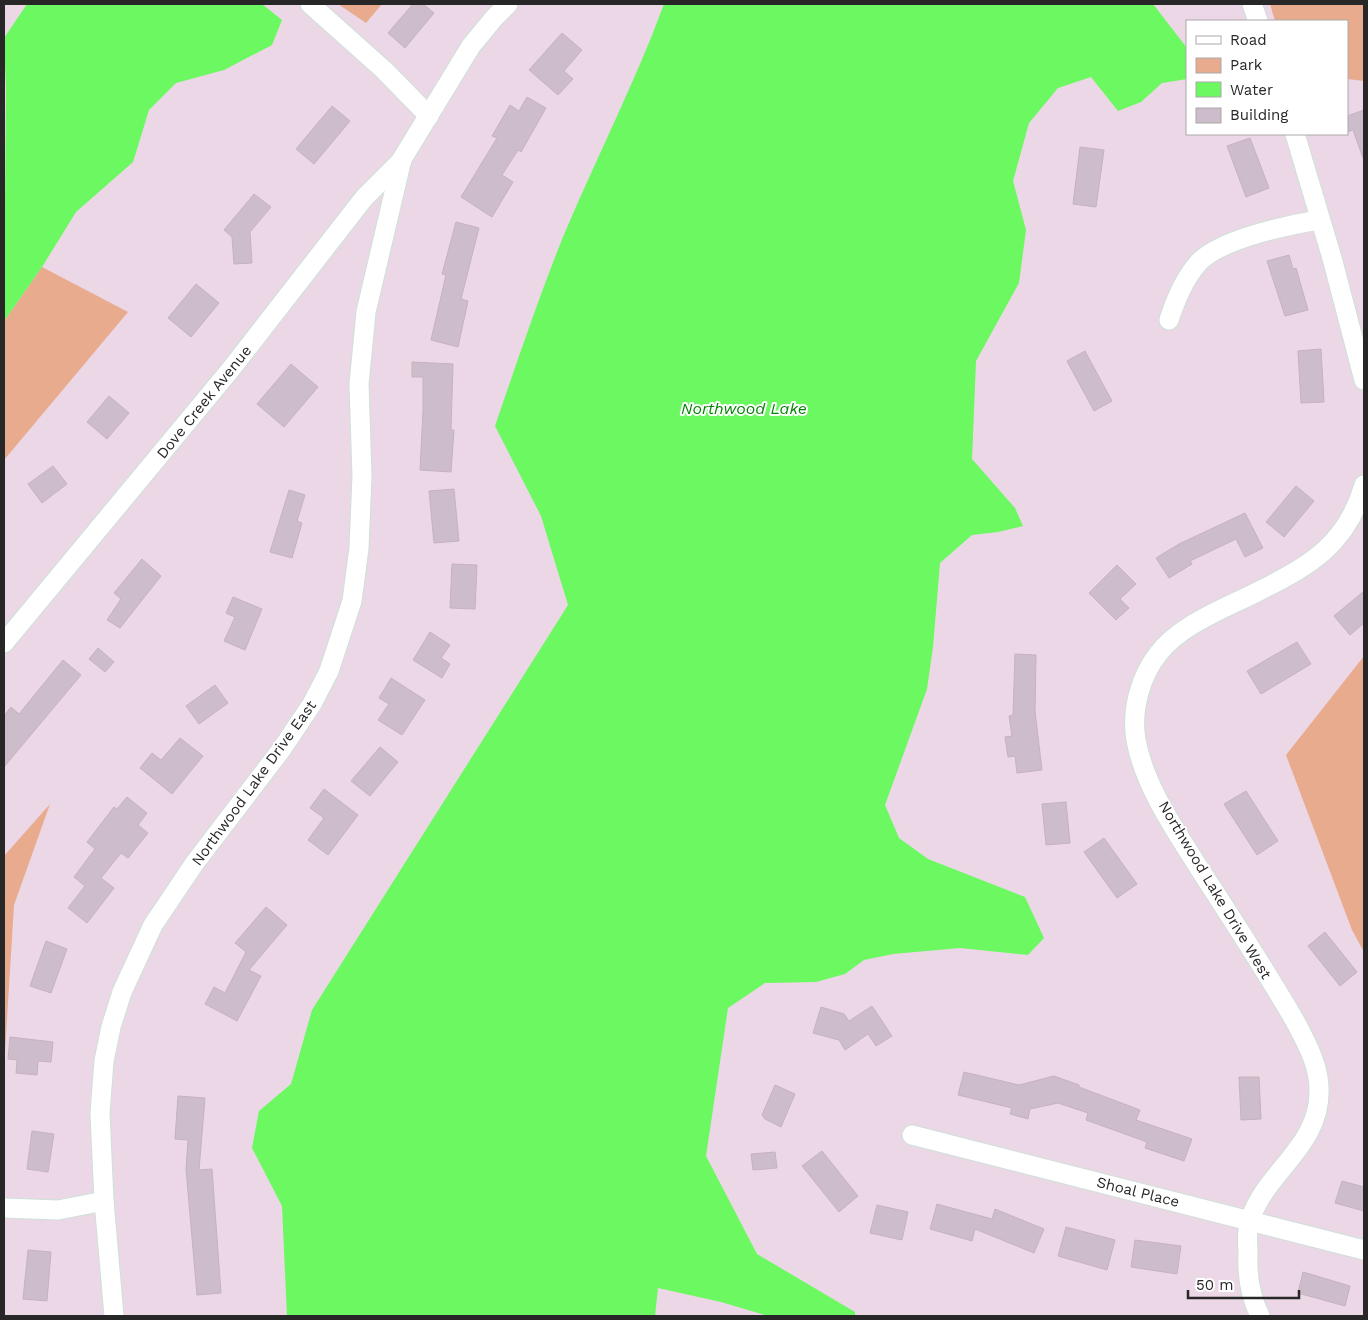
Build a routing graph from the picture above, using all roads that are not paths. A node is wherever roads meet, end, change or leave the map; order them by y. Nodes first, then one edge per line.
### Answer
1 (310, 4) edge
2 (508, 4) edge
3 (1252, 4) edge
4 (1258, 20) edge
5 (429, 116) junction
6 (1295, 135) edge
7 (402, 160) junction
8 (1319, 220) junction
9 (1169, 320) dead end
10 (1364, 380) edge
11 (1364, 485) edge
12 (4, 643) edge
13 (912, 1135) dead end
14 (104, 1201) junction
15 (4, 1208) edge
16 (1249, 1221) junction
17 (1364, 1250) edge
18 (114, 1316) edge
19 (1260, 1316) edge

1 - 5 street
2 - 5 street, Northwood Lake Drive East
3 - 4 street
5 - 7 street, Northwood Lake Drive East
6 - 8 street
7 - 12 street, Dove Creek Avenue
7 - 14 street, Northwood Lake Drive East
8 - 9 street
8 - 10 street
11 - 16 street, Northwood Lake Drive West
13 - 16 street, Shoal Place
14 - 15 street
14 - 18 street, Northwood Lake Drive East
16 - 17 street, Shoal Place
16 - 19 street, Northwood Lake Drive West

